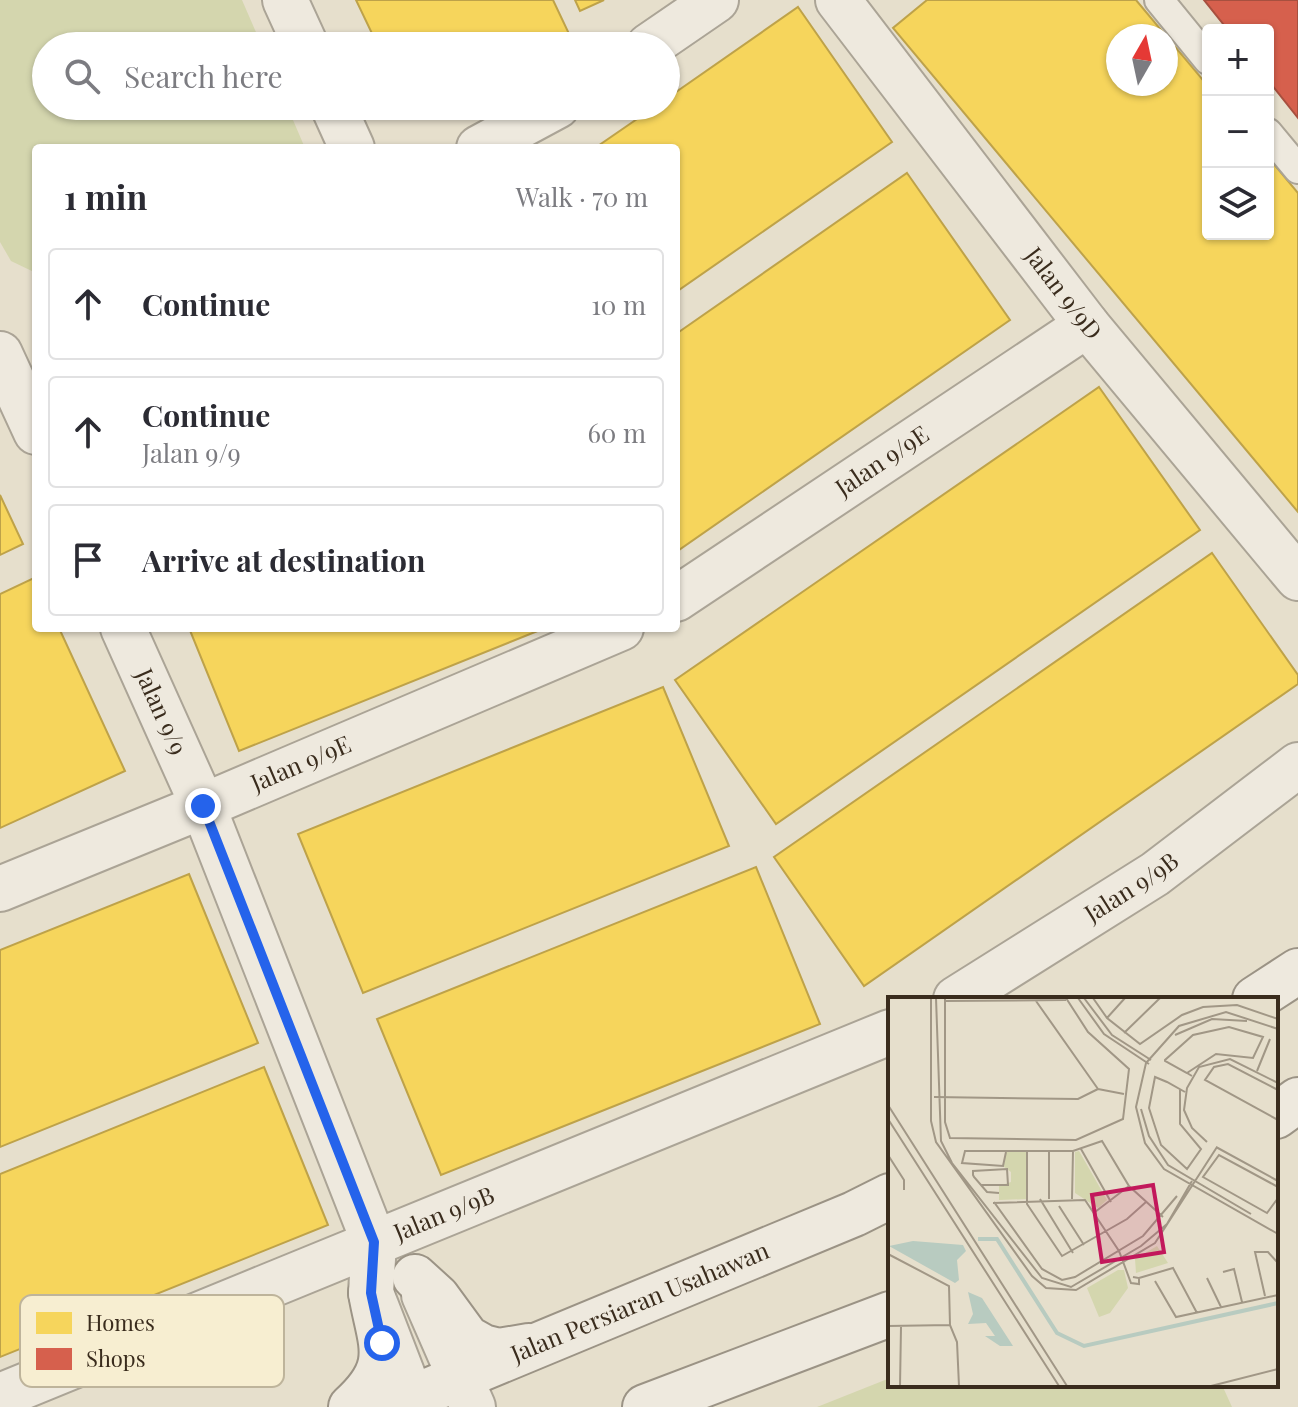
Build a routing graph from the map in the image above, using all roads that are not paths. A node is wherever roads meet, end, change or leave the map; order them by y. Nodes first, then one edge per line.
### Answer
1 (285, 0) edge
2 (716, 0) edge
3 (1159, 0) edge
4 (849, 4) edge
5 (300, 32) edge
6 (669, 32) edge
7 (1202, 53) edge
8 (339, 120) edge
9 (531, 120) edge
10 (1274, 140) edge
11 (350, 144) edge
12 (486, 144) edge
13 (1298, 169) edge
14 (1087, 325) junction
15 (15, 361) edge
16 (32, 418) edge
17 (1298, 578) edge
18 (680, 596) edge
19 (125, 632) edge
20 (612, 632) edge
21 (1298, 765) edge
22 (203, 806) junction
23 (0, 889) edge
24 (1298, 971) edge
25 (959, 997) edge
26 (1258, 997) edge
27 (888, 1033) edge
28 (1298, 1100) edge
29 (1278, 1115) edge
30 (888, 1197) edge
31 (374, 1242) junction
32 (415, 1277) junction
33 (371, 1293) junction
34 (244, 1295) edge
35 (888, 1315) edge
36 (543, 1343) junction
37 (22, 1387) edge
38 (467, 1392) edge
39 (0, 1396) edge
40 (405, 1404) edge
41 (656, 1405) edge
42 (351, 1407) edge

1 - 5 street
2 - 6 street
3 - 7 lane
4 - 14 street, Jalan 9/9D
8 - 11 street
9 - 12 street
10 - 13 lane
14 - 17 street, Jalan 9/9D
14 - 18 street, Jalan 9/9E
15 - 16 street
19 - 22 street, Jalan 9/9
20 - 22 street, Jalan 9/9E
21 - 25 street, Jalan 9/9B
22 - 23 street, Jalan 9/9E
22 - 31 street, Jalan 9/9
24 - 26 street
27 - 31 street, Jalan 9/9B
28 - 29 street
30 - 36 street, Jalan Persiaran Usahawan
31 - 32 street, Jalan 9/9
31 - 33 street, Jalan 9/9
31 - 34 street, Jalan 9/9B
32 - 36 street
32 - 38 street, Jalan 9/9
33 - 40 street, Jalan 9/9
33 - 42 street
35 - 41 street
36 - 38 street, Jalan Persiaran Usahawan
37 - 39 street, Jalan 9/9B
38 - 40 street, Jalan Persiaran Usahawan

